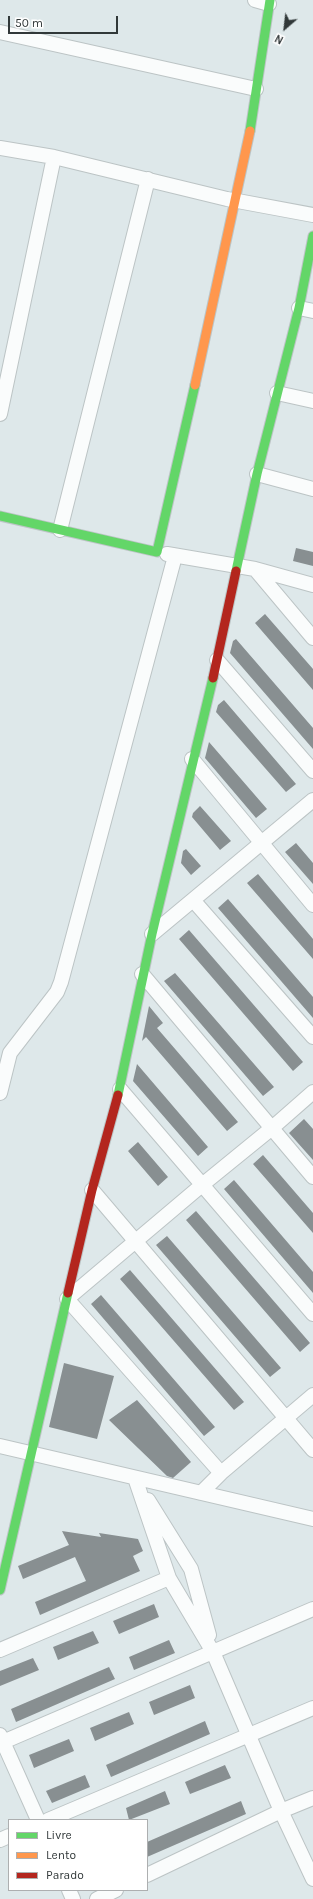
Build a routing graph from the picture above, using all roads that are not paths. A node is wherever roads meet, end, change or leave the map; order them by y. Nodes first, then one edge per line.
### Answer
1 (255, 0) edge
2 (269, 2) edge
3 (0, 32) edge
4 (256, 89) junction
5 (0, 148) edge
6 (54, 157) junction
7 (148, 179) junction
8 (236, 200) junction
9 (313, 215) edge
10 (313, 236) edge
11 (299, 308) junction
12 (313, 311) edge
13 (277, 393) junction
14 (313, 401) edge
15 (0, 414) edge
16 (257, 474) junction
17 (313, 488) edge
18 (0, 516) edge
19 (60, 530) junction
20 (157, 552) junction
21 (175, 556) junction
22 (237, 568) junction
23 (255, 569) junction
24 (313, 585) edge
25 (313, 638) edge
26 (217, 660) junction
27 (192, 759) junction
28 (313, 771) edge
29 (313, 800) edge
30 (261, 842) junction
31 (193, 900) junction
32 (313, 905) edge
33 (152, 934) junction
34 (142, 974) junction
35 (313, 1037) edge
36 (120, 1089) junction
37 (313, 1092) edge
38 (0, 1093) edge
39 (272, 1128) junction
40 (313, 1177) edge
41 (202, 1184) junction
42 (92, 1190) junction
43 (135, 1242) junction
44 (67, 1299) junction
45 (313, 1314) edge
46 (313, 1395) edge
47 (286, 1418) junction
48 (0, 1446) edge
49 (313, 1450) edge
50 (31, 1454) junction
51 (221, 1473) junction
52 (135, 1478) junction
53 (201, 1493) junction
54 (313, 1519) edge
55 (169, 1578) junction
56 (0, 1590) edge
57 (313, 1609) edge
58 (0, 1650) edge
59 (214, 1652) junction
60 (313, 1708) edge
61 (250, 1735) junction
62 (2, 1738) edge
63 (313, 1798) edge
64 (281, 1811) junction
65 (38, 1819) edge
66 (50, 1819) edge
67 (148, 1875) edge
68 (313, 1879) edge
69 (114, 1891) edge
70 (97, 1899) edge

1 - 2 street
2 - 4 street
3 - 4 street
4 - 8 street
5 - 6 street
6 - 7 street
6 - 15 street
7 - 8 street
7 - 19 street
8 - 9 street
8 - 20 street
10 - 11 street
11 - 12 street
11 - 13 street
13 - 14 street
13 - 16 street
16 - 17 street
16 - 22 street
18 - 19 street
19 - 20 street
20 - 21 street
21 - 22 street
21 - 38 street
22 - 23 street
22 - 26 street
23 - 24 street
23 - 25 street
26 - 27 street
26 - 28 street
27 - 30 street
27 - 33 street
29 - 30 street
30 - 31 street
30 - 32 street
31 - 33 street
31 - 35 street
33 - 34 street
34 - 36 street
34 - 39 street
36 - 41 street
36 - 42 street
37 - 39 street
39 - 40 street
39 - 41 street
41 - 43 street
41 - 45 street
42 - 43 street
42 - 44 street
43 - 44 street
43 - 47 street
44 - 50 street
44 - 51 street
46 - 47 street
47 - 49 street
47 - 51 street
48 - 50 street
50 - 52 street
50 - 56 street
51 - 53 street
52 - 53 street
52 - 55 street
52 - 59 street
53 - 54 street
55 - 58 street
55 - 59 street
57 - 59 street
59 - 61 street
59 - 62 street
60 - 61 street
61 - 64 street
61 - 66 street
62 - 65 street
63 - 64 street
64 - 67 street
64 - 68 street
69 - 70 street

